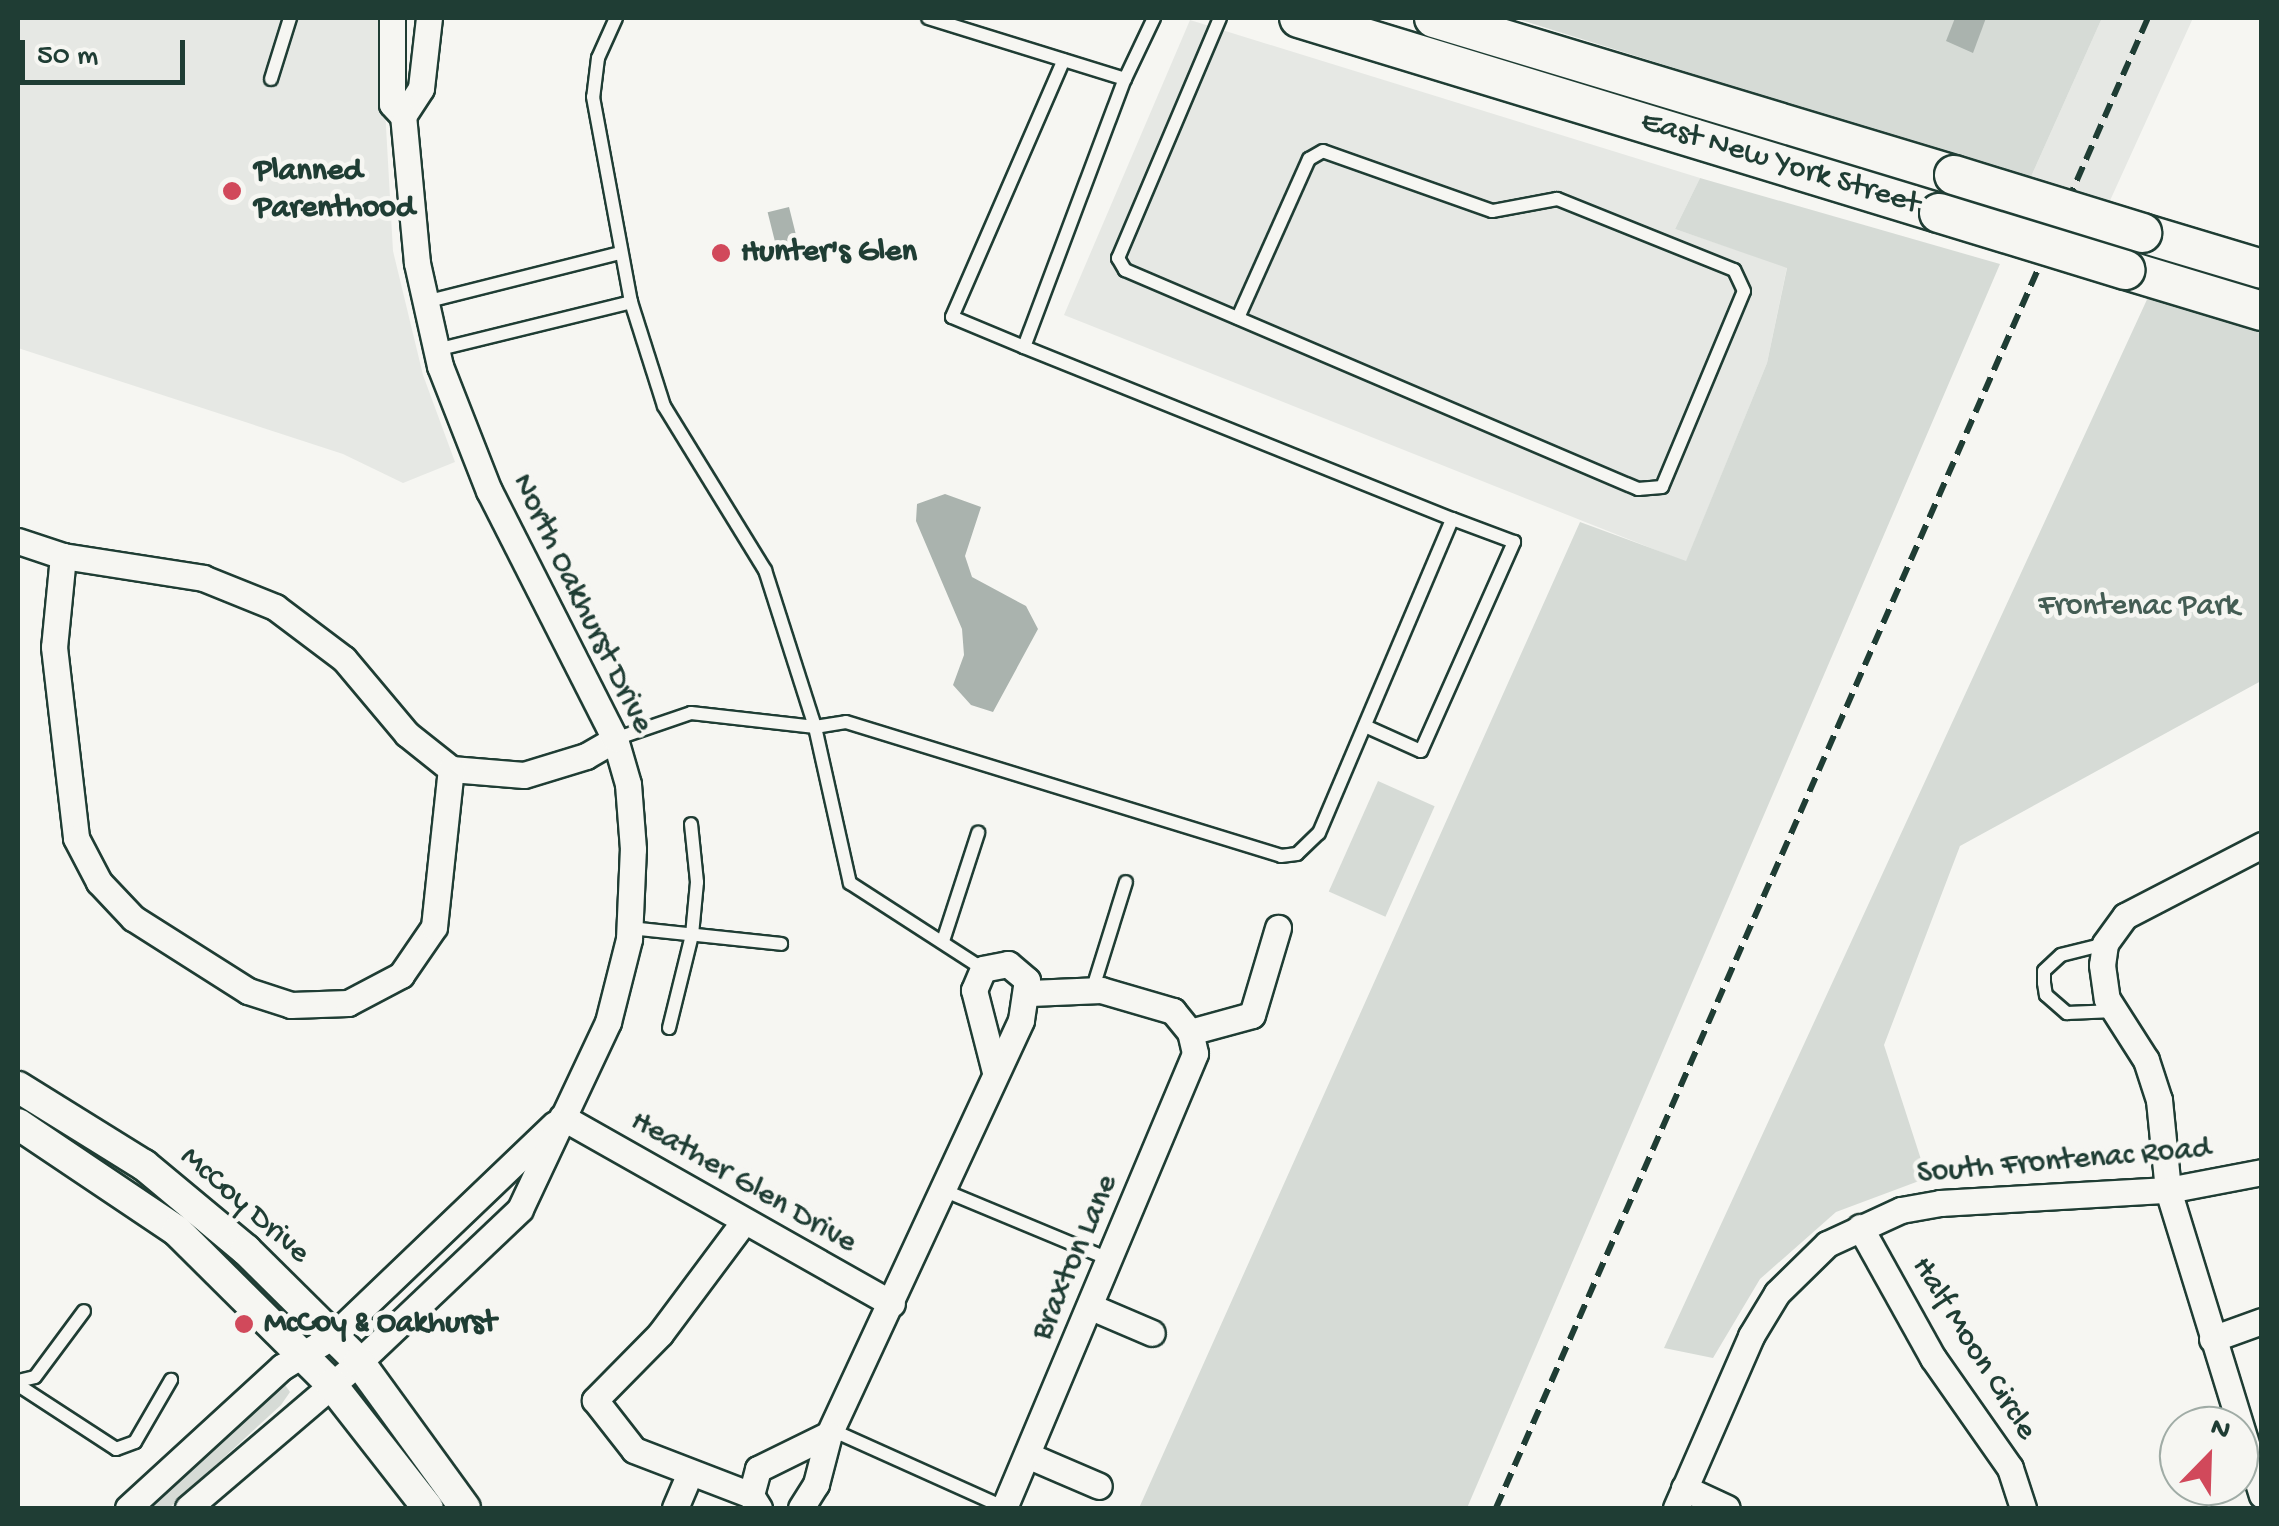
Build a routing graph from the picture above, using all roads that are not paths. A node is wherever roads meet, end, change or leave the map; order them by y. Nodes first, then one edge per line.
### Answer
1 (290, 18) edge
2 (392, 18) edge
3 (429, 18) edge
4 (616, 18) edge
5 (928, 18) edge
6 (1154, 18) edge
7 (1220, 18) edge
8 (1300, 18) edge
9 (1434, 18) edge
10 (1064, 60) junction
11 (271, 79) dead end
12 (1125, 79) junction
13 (402, 116) junction
14 (620, 254) junction
15 (2262, 268) edge
16 (425, 302) junction
17 (631, 302) junction
18 (2262, 311) edge
19 (1238, 318) junction
20 (1024, 347) junction
21 (436, 350) junction
22 (1452, 519) junction
23 (18, 540) edge
24 (62, 556) junction
25 (1365, 726) junction
26 (815, 727) junction
27 (615, 739) junction
28 (450, 770) junction
29 (691, 824) dead end
30 (978, 833) dead end
31 (2262, 845) edge
32 (1126, 882) dead end
33 (630, 928) junction
34 (1278, 928) dead end
35 (692, 934) junction
36 (943, 941) junction
37 (781, 944) dead end
38 (2106, 944) junction
39 (984, 969) junction
40 (1092, 991) junction
41 (1030, 994) junction
42 (2115, 1011) junction
43 (669, 1028) dead end
44 (1190, 1032) junction
45 (995, 1072) junction
46 (18, 1087) edge
47 (562, 1117) junction
48 (18, 1124) edge
49 (2262, 1172) edge
50 (943, 1190) junction
51 (2168, 1190) junction
52 (742, 1224) junction
53 (1860, 1226) junction
54 (1111, 1260) junction
55 (892, 1304) junction
56 (1091, 1307) junction
57 (84, 1312) dead end
58 (2262, 1322) edge
59 (1152, 1333) dead end
60 (333, 1336) junction
61 (2212, 1338) junction
62 (306, 1358) junction
63 (359, 1362) junction
64 (171, 1380) dead end
65 (18, 1383) edge
66 (331, 1384) junction
67 (832, 1432) junction
68 (1028, 1455) junction
69 (690, 1473) junction
70 (1100, 1486) dead end
71 (2262, 1495) edge
72 (1680, 1498) edge
73 (755, 1502) edge
74 (128, 1508) edge
75 (188, 1508) edge
76 (428, 1508) edge
77 (465, 1508) edge
78 (675, 1508) edge
79 (801, 1508) edge
80 (1004, 1508) edge
81 (1726, 1508) edge
82 (2023, 1508) edge

1 - 11 lane
2 - 13 street, North Oakhurst Drive
3 - 13 street
4 - 14 lane
5 - 10 lane
6 - 12 lane
7 - 19 lane
8 - 18 main road, East New York Street, bridge
9 - 15 main road, East New York Street, bridge
10 - 12 lane
10 - 20 lane
12 - 20 lane
13 - 16 street, North Oakhurst Drive
14 - 16 lane
14 - 17 lane
16 - 21 street, North Oakhurst Drive
17 - 21 lane
17 - 26 lane
19 - 19 lane
20 - 22 lane
21 - 27 street, North Oakhurst Drive
22 - 25 lane
22 - 25 lane
23 - 24 street
24 - 28 street
24 - 28 street
25 - 26 lane
26 - 27 lane
26 - 36 lane
27 - 28 street
27 - 33 street, North Oakhurst Drive
29 - 35 lane
30 - 36 lane
31 - 38 street
32 - 40 lane
33 - 35 lane
33 - 47 street, North Oakhurst Drive
34 - 44 street
35 - 37 lane
35 - 43 lane
36 - 39 lane
38 - 42 street
38 - 42 lane
39 - 41 street
39 - 45 street
40 - 41 street
40 - 44 street
41 - 45 street
42 - 51 street
44 - 54 street, Braxton Lane
45 - 50 street
46 - 60 street, McCoy Drive
47 - 52 street, Heather Glen Drive
47 - 60 street, North Oakhurst Drive
47 - 63 street, North Oakhurst Drive
48 - 62 street, McCoy Drive
49 - 51 street, South Frontenac Road
50 - 54 lane
50 - 55 street
51 - 53 street, South Frontenac Road
51 - 61 street
52 - 55 street, Heather Glen Drive
52 - 69 street
53 - 72 street, South Frontenac Road
53 - 82 street, Half Moon Circle
54 - 56 street, Braxton Lane
55 - 67 street
56 - 59 street
56 - 68 street, Braxton Lane
57 - 65 lane
58 - 61 street
60 - 62 street, North Oakhurst Drive
60 - 63 street, McCoy Drive
61 - 71 street
62 - 66 street, McCoy Drive
62 - 74 street, North Oakhurst Drive
63 - 66 street, North Oakhurst Drive
63 - 77 street, McCoy Drive
64 - 65 lane
66 - 75 street, North Oakhurst Drive
66 - 76 street, McCoy Drive
67 - 73 street
67 - 79 street
67 - 80 lane
68 - 70 street
68 - 80 street, Braxton Lane
69 - 73 street
69 - 78 street
72 - 81 street

